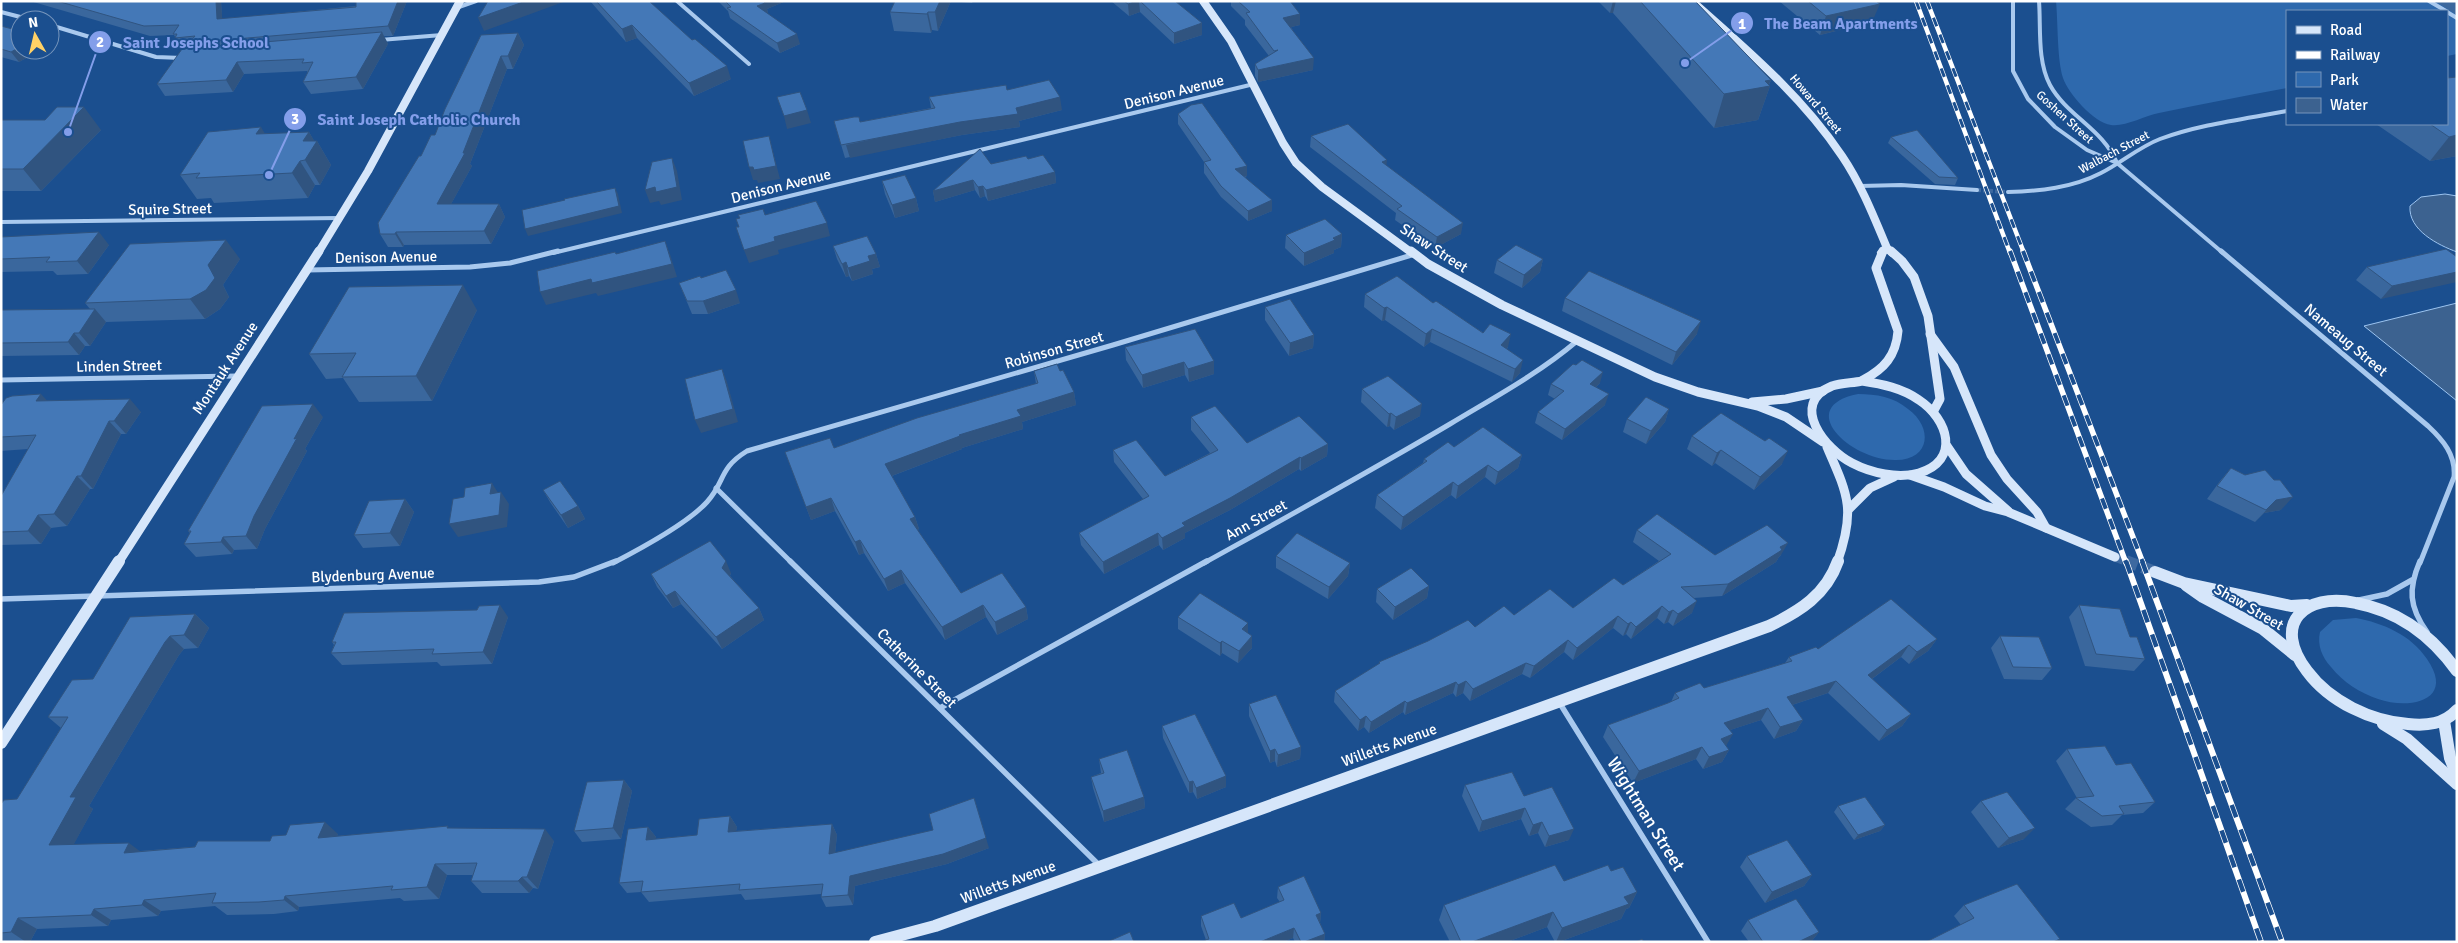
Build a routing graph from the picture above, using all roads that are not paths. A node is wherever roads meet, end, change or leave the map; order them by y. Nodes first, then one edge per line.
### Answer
1 (476, 1) edge
2 (676, 1) edge
3 (1203, 1) edge
4 (1692, 1) edge
5 (2013, 1) edge
6 (2039, 1) edge
7 (2429, 1) edge
8 (458, 5) edge
9 (2443, 10) edge
10 (60, 28) edge
11 (442, 34) junction
12 (372, 41) edge
13 (184, 58) edge
14 (749, 64) dead end
15 (1254, 84) junction
16 (2286, 111) edge
17 (2117, 163) junction
18 (1860, 186) junction
19 (1977, 190) tunnel mouth
20 (2008, 192) tunnel mouth
21 (340, 218) junction
22 (1, 222) edge
23 (1887, 248) junction
24 (1415, 254) junction
25 (307, 270) junction
26 (1930, 334) junction
27 (1577, 341) junction
28 (238, 376) junction
29 (1, 380) edge
30 (1862, 381) junction
31 (1824, 391) junction
32 (1743, 402) junction
33 (1933, 412) junction
34 (1825, 445) junction
35 (1947, 446) junction
36 (2455, 459) edge
37 (1909, 475) junction
38 (1896, 476) junction
39 (716, 488) junction
40 (1849, 509) junction
41 (2008, 512) junction
42 (2046, 528) junction
43 (2115, 557) tunnel mouth
44 (2155, 572) tunnel mouth
45 (2412, 580) junction
46 (2184, 583) junction
47 (96, 596) junction
48 (1, 599) edge
49 (2354, 601) junction
50 (2308, 605) junction
51 (2435, 643) junction
52 (2298, 658) junction
53 (2457, 672) edge
54 (1559, 702) junction
55 (940, 708) junction
56 (2457, 710) edge
57 (2362, 712) junction
58 (2444, 721) junction
59 (1, 743) edge
60 (2457, 775) edge
61 (2457, 784) edge
62 (1100, 866) junction
63 (898, 940) edge
64 (875, 942) edge
65 (1708, 942) edge

1 - 8 street
2 - 14 street
3 - 15 street, Shaw Street
4 - 18 street, Howard Street
5 - 17 street, Goshen Street
6 - 17 street, Goshen Street
7 - 9 street
8 - 11 street, Montauk Avenue
10 - 13 street
11 - 12 street
11 - 21 street, Montauk Avenue
15 - 24 street, Shaw Street
15 - 25 street, Denison Avenue
16 - 17 street, Walbach Street
17 - 20 street, Walbach Street
17 - 36 street, Nameaug Street
18 - 19 street
18 - 23 street, Howard Street
21 - 22 street, Squire Street
21 - 25 street, Montauk Avenue
23 - 26 street, Howard Street
23 - 30 street
24 - 27 street, Shaw Street
24 - 39 street, Robinson Street
25 - 28 street, Montauk Avenue
26 - 33 street, Howard Street
26 - 42 street
27 - 32 street, Shaw Street
27 - 55 street, Ann Street
28 - 29 street, Linden Street
28 - 47 street, Montauk Avenue
30 - 31 street
30 - 33 street
31 - 32 street, Shaw Street
31 - 34 street
32 - 34 street, Shaw Street
33 - 35 street
34 - 38 street
34 - 40 street, Willetts Avenue
35 - 37 street
35 - 41 street
36 - 45 street, Nameaug Street
37 - 38 street
37 - 41 street
38 - 40 street
39 - 47 street, Blydenburg Avenue
39 - 55 street, Catherine Street
40 - 54 street, Willetts Avenue
41 - 42 street
42 - 43 street
44 - 46 street, Shaw Street
45 - 49 street
45 - 51 street, Nameaug Street
46 - 50 street, Shaw Street
46 - 52 street, Shaw Street
47 - 48 street, Blydenburg Avenue
47 - 59 street, Montauk Avenue
49 - 50 street, Shaw Street
49 - 51 street, Shaw Street
50 - 52 street
51 - 53 street, Shaw Street
52 - 57 street
54 - 62 street, Willetts Avenue
54 - 65 street, Wightman Street
55 - 62 street, Catherine Street
56 - 58 street
57 - 58 street
57 - 61 street
58 - 60 street
62 - 63 street, Willetts Avenue
63 - 64 street, Willetts Avenue

